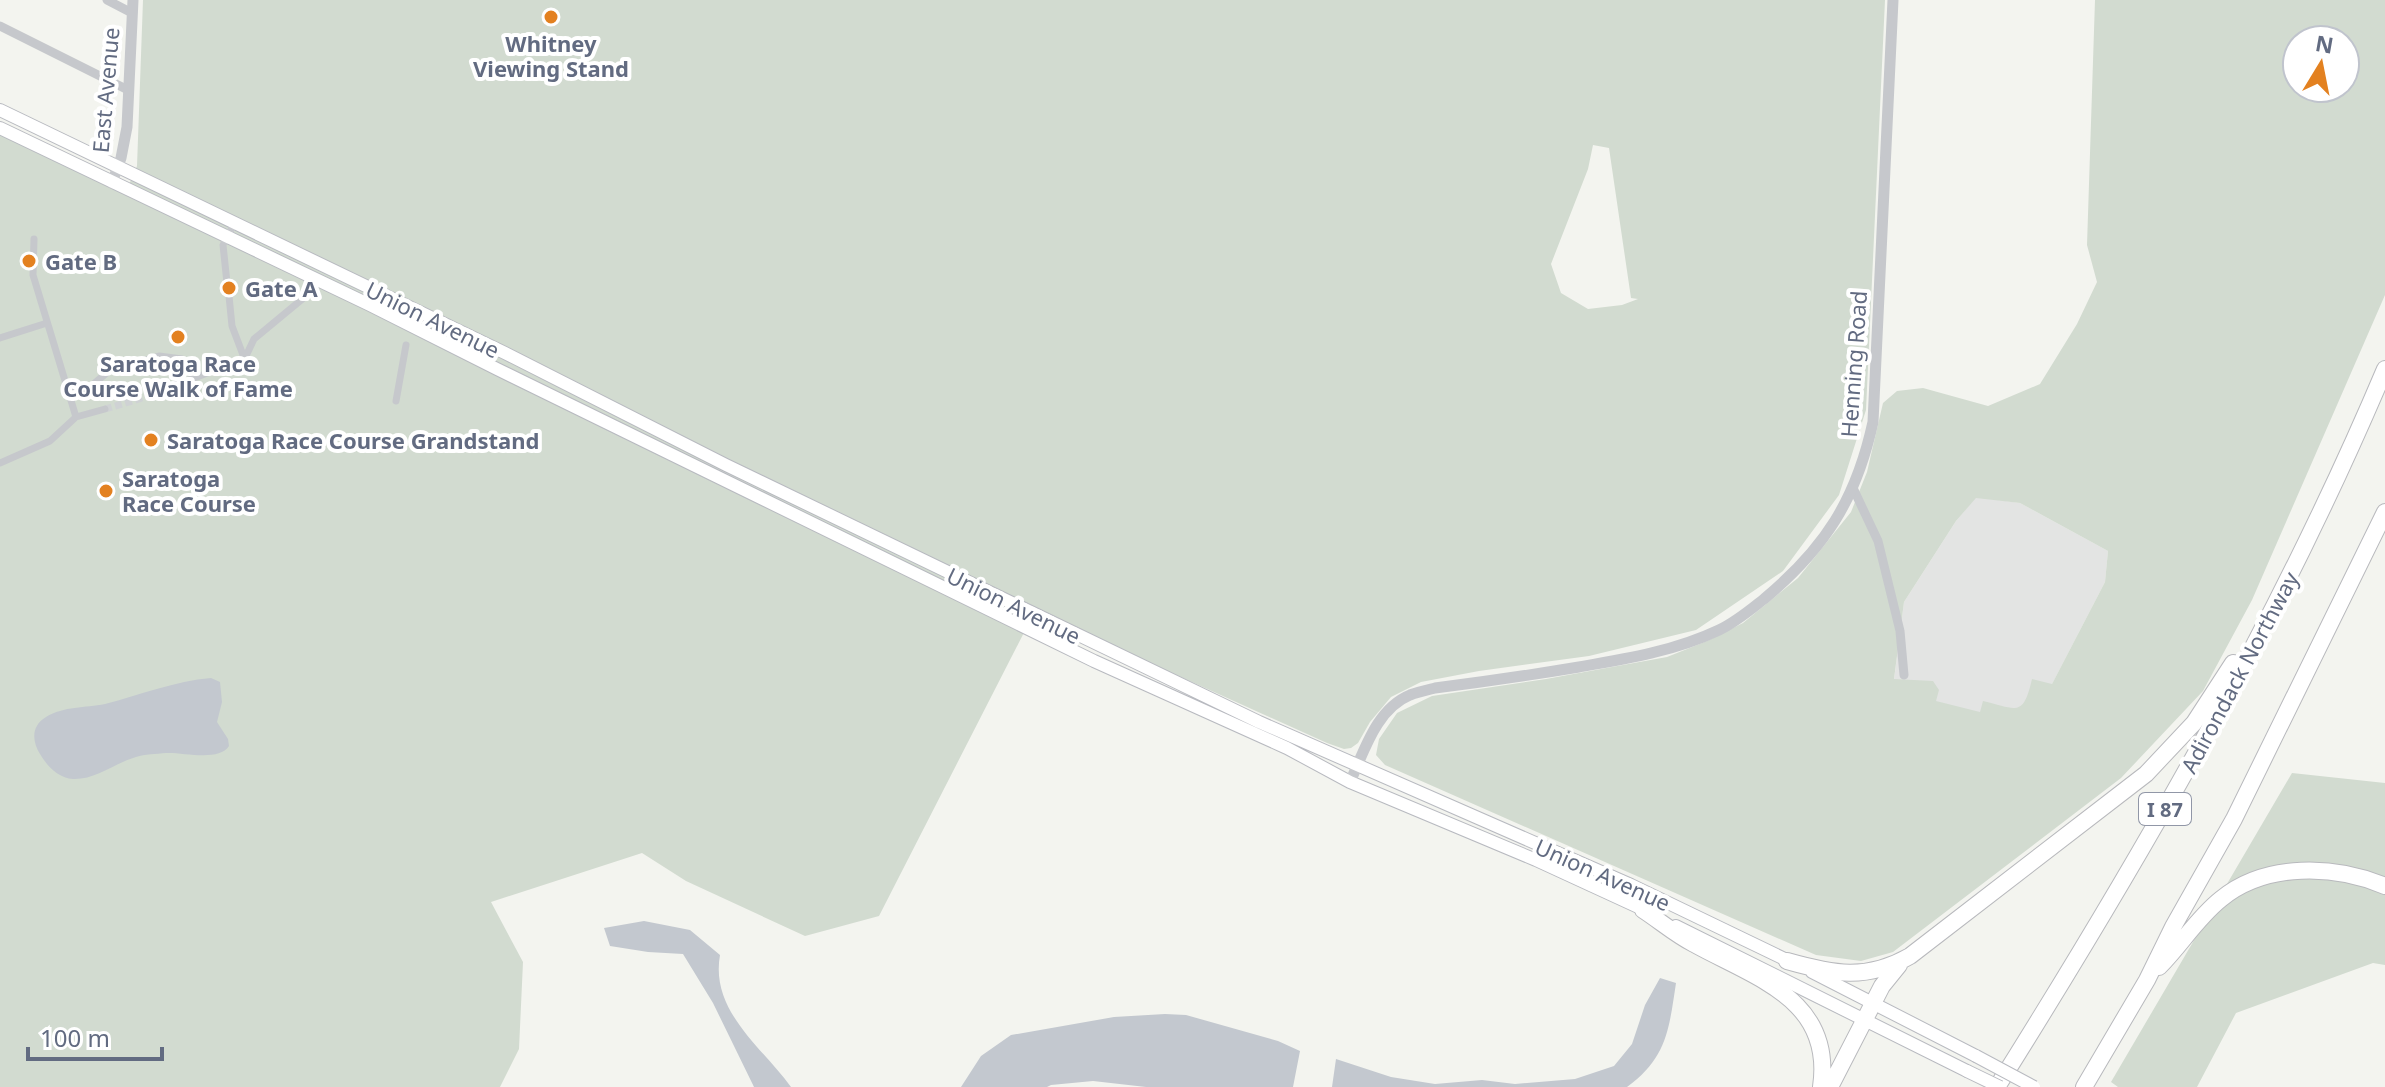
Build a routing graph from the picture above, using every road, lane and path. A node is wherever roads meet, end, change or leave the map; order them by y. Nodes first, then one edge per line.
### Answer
1 (107, 0) edge
2 (1893, 0) edge
3 (133, 6) edge
4 (0, 26) edge
5 (128, 90) junction
6 (0, 110) edge
7 (0, 128) edge
8 (118, 168) junction
9 (112, 183) junction
10 (234, 224) junction
11 (227, 237) junction
12 (34, 239) dead end
13 (319, 282) junction
14 (227, 283) dead end
15 (229, 296) dead end
16 (47, 323) junction
17 (0, 338) edge
18 (406, 345) dead end
19 (245, 358) junction
20 (248, 368) dead end
21 (2385, 369) edge
22 (197, 377) junction
23 (170, 386) tunnel mouth
24 (68, 391) junction
25 (396, 401) dead end
26 (105, 409) tunnel mouth
27 (76, 417) junction
28 (0, 463) edge
29 (1853, 488) junction
30 (2385, 512) edge
31 (2316, 521) junction
32 (1904, 675) dead end
33 (1358, 766) junction
34 (1350, 782) junction
35 (2385, 886) edge
36 (1643, 910) junction
37 (1910, 956) junction
38 (1787, 961) junction
39 (2147, 980) junction
40 (1873, 1002) junction
41 (1866, 1020) junction
42 (1821, 1087) edge
43 (1830, 1087) edge
44 (1998, 1087) edge
45 (2034, 1087) edge
46 (2084, 1087) edge

1 - 3 street
2 - 29 street, Henning Road
3 - 5 street, East Avenue
4 - 5 street
5 - 8 street, East Avenue
6 - 8 main road, Union Avenue
7 - 9 main road, Union Avenue
8 - 9 street, East Avenue
8 - 10 main road, Union Avenue
9 - 11 main road, Union Avenue
10 - 11 street
10 - 33 main road, Union Avenue
11 - 13 main road, Union Avenue
11 - 14 street
12 - 16 street
13 - 19 street
13 - 34 main road, Union Avenue
15 - 19 street
16 - 17 street
16 - 24 street
18 - 25 street
19 - 20 street
19 - 22 street
21 - 31 highway, Adirondack Northway / I 87
22 - 23 street
22 - 24 street
24 - 27 street
26 - 27 street
27 - 28 street
29 - 32 street
29 - 33 street, Henning Road
30 - 39 highway
31 - 37 highway
31 - 44 highway, Adirondack Northway / I 87
33 - 34 street, Henning Road
33 - 38 main road, Union Avenue
34 - 36 main road, Union Avenue
35 - 39 highway
36 - 41 main road, Union Avenue
36 - 42 highway
37 - 38 highway
37 - 40 highway
38 - 40 main road, Union Avenue
39 - 46 highway
40 - 41 highway
40 - 45 main road, Union Avenue, bridge
41 - 43 highway
41 - 44 main road, Union Avenue, bridge

